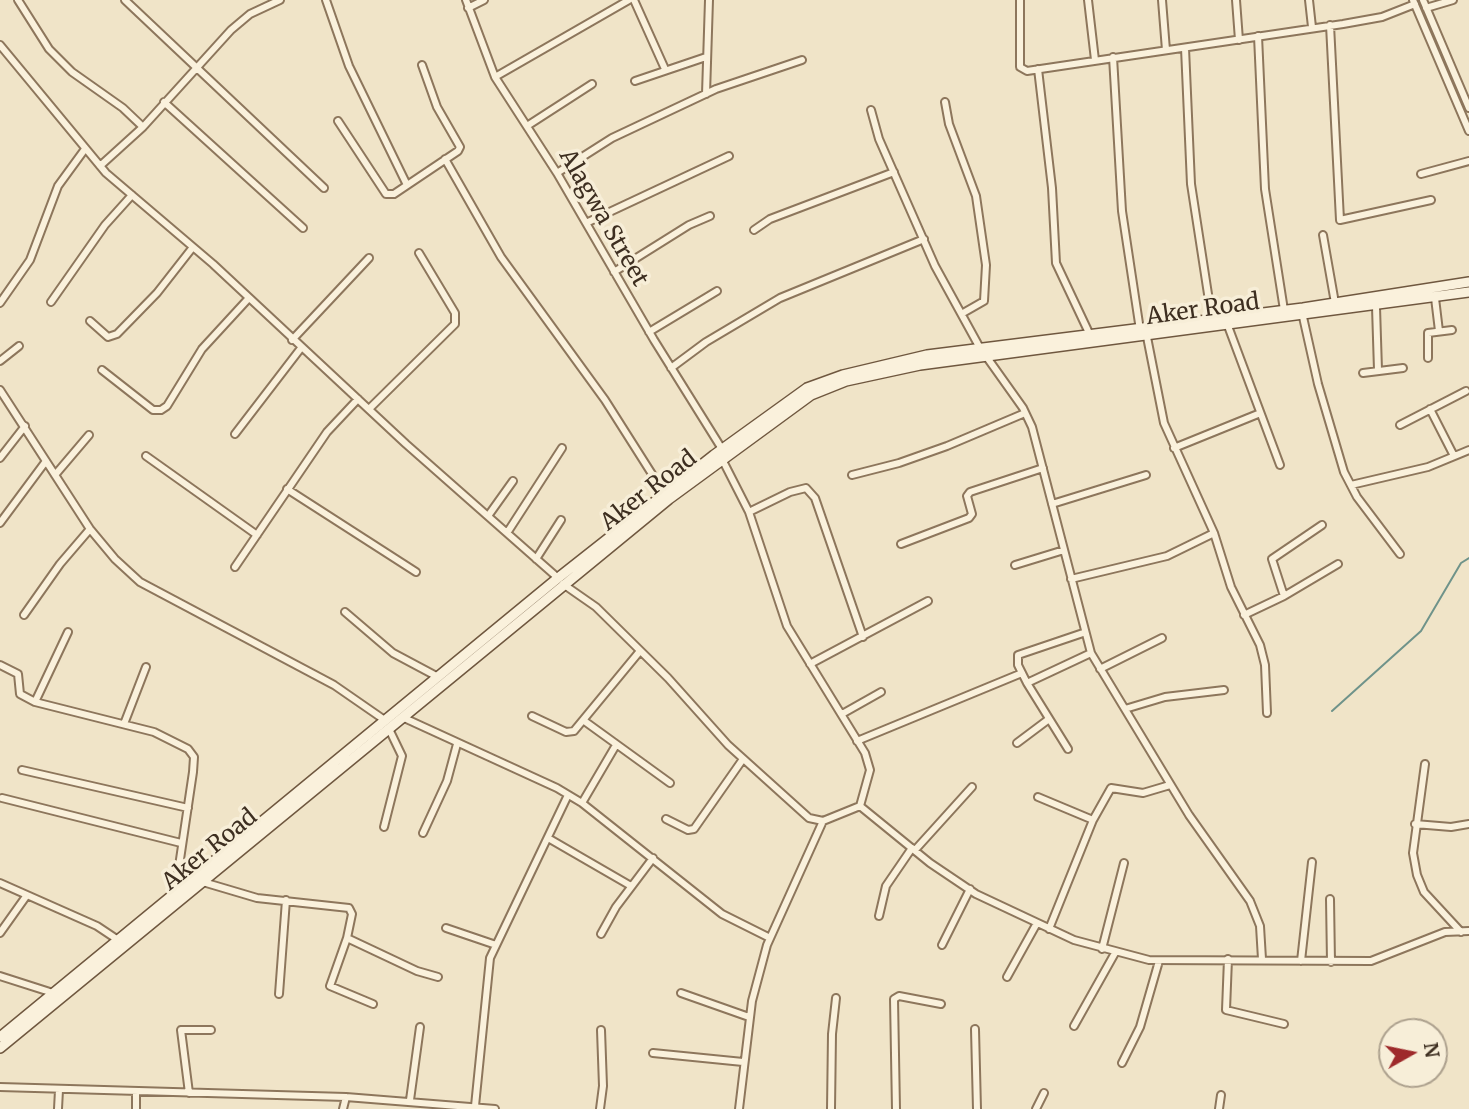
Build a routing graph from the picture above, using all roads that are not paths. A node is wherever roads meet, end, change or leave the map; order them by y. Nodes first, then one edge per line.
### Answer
1 (18, 0) edge
2 (125, 0) edge
3 (280, 0) edge
4 (326, 0) edge
5 (466, 0) edge
6 (484, 0) edge
7 (632, 0) edge
8 (709, 0) edge
9 (1020, 0) edge
10 (1088, 0) edge
11 (1162, 0) edge
12 (1236, 0) edge
13 (1309, 0) edge
14 (1423, 0) edge
15 (1452, 0) edge
16 (1414, 2) edge
17 (468, 8) junction
18 (1426, 8) junction
19 (1331, 25) junction
20 (1312, 27) junction
21 (1258, 36) junction
22 (1240, 40) junction
23 (0, 46) edge
24 (1185, 48) junction
25 (1166, 51) junction
26 (706, 57) junction
27 (1113, 57) junction
28 (803, 60) dead end
29 (1095, 60) junction
30 (422, 65) dead end
31 (195, 68) junction
32 (665, 69) junction
33 (1038, 69) junction
34 (495, 76) junction
35 (635, 81) dead end
36 (1469, 82) edge
37 (592, 84) dead end
38 (1459, 85) junction
39 (706, 94) junction
40 (164, 102) junction
41 (945, 102) dead end
42 (1469, 108) edge
43 (870, 110) dead end
44 (338, 121) dead end
45 (527, 126) junction
46 (143, 127) junction
47 (1469, 131) edge
48 (85, 149) junction
49 (729, 156) dead end
50 (445, 159) junction
51 (1469, 161) edge
52 (100, 166) junction
53 (894, 172) junction
54 (557, 173) junction
55 (1421, 174) dead end
56 (407, 185) junction
57 (324, 188) dead end
58 (132, 195) junction
59 (1431, 200) dead end
60 (710, 216) dead end
61 (586, 223) junction
62 (303, 228) dead end
63 (754, 230) dead end
64 (1323, 235) dead end
65 (924, 239) junction
66 (193, 247) junction
67 (419, 253) dead end
68 (369, 258) dead end
69 (614, 272) junction
70 (1469, 282) edge
71 (717, 291) dead end
72 (1469, 292) edge
73 (1435, 298) junction
74 (248, 299) junction
75 (51, 302) dead end
76 (0, 303) edge
77 (1335, 303) junction
78 (1376, 307) junction
79 (1284, 310) junction
80 (963, 313) junction
81 (1303, 317) junction
82 (1212, 320) junction
83 (90, 321) dead end
84 (1228, 326) junction
85 (1184, 328) junction
86 (1452, 330) dead end
87 (1439, 331) junction
88 (649, 332) junction
89 (1144, 333) junction
90 (1090, 336) junction
91 (292, 340) junction
92 (19, 346) dead end
93 (301, 348) junction
94 (983, 352) junction
95 (1428, 358) dead end
96 (0, 361) edge
97 (1402, 368) dead end
98 (671, 369) junction
99 (102, 370) dead end
100 (1378, 370) junction
101 (1363, 373) dead end
102 (0, 390) edge
103 (1465, 391) dead end
104 (358, 399) junction
105 (369, 409) junction
106 (1430, 409) junction
107 (1025, 413) junction
108 (1258, 414) junction
109 (1400, 425) dead end
110 (25, 426) junction
111 (235, 434) dead end
112 (89, 435) dead end
113 (562, 448) dead end
114 (1174, 448) junction
115 (1469, 450) edge
116 (722, 454) junction
117 (146, 456) dead end
118 (1454, 456) junction
119 (0, 458) edge
120 (46, 461) junction
121 (1280, 465) dead end
122 (1043, 468) junction
123 (55, 475) junction
124 (852, 475) dead end
125 (1146, 475) dead end
126 (513, 481) dead end
127 (1351, 485) junction
128 (287, 489) junction
129 (664, 494) junction
130 (1052, 504) junction
131 (749, 512) junction
132 (488, 516) junction
133 (561, 520) dead end
134 (0, 523) edge
135 (1322, 525) dead end
136 (90, 529) junction
137 (507, 533) junction
138 (1214, 533) junction
139 (257, 535) junction
140 (901, 544) dead end
141 (1064, 550) junction
142 (1400, 554) dead end
143 (536, 559) junction
144 (1338, 564) dead end
145 (1015, 565) dead end
146 (235, 567) dead end
147 (416, 572) dead end
148 (1071, 579) junction
149 (561, 581) junction
150 (1284, 596) junction
151 (928, 601) dead end
152 (345, 612) dead end
153 (24, 614) dead end
154 (1244, 615) junction
155 (68, 632) dead end
156 (1083, 633) junction
157 (863, 637) junction
158 (1162, 638) dead end
159 (640, 651) junction
160 (1091, 653) junction
161 (810, 664) junction
162 (0, 665) edge
163 (146, 667) dead end
164 (1100, 669) junction
165 (1021, 673) junction
166 (438, 677) junction
167 (1027, 683) junction
168 (1224, 690) dead end
169 (881, 692) dead end
170 (36, 702) junction
171 (1125, 709) junction
172 (1267, 713) dead end
173 (842, 714) junction
174 (532, 716) dead end
175 (402, 717) junction
176 (1049, 719) junction
177 (583, 720) junction
178 (124, 724) junction
179 (388, 725) junction
180 (858, 741) junction
181 (1017, 743) dead end
182 (457, 744) junction
183 (616, 746) junction
184 (1068, 749) dead end
185 (351, 753) junction
186 (743, 759) junction
187 (1425, 764) dead end
188 (22, 771) dead end
189 (670, 783) dead end
190 (1170, 785) junction
191 (972, 787) dead end
192 (568, 795) junction
193 (1038, 797) dead end
194 (2, 798) dead end
195 (582, 803) junction
196 (860, 806) junction
197 (188, 808) junction
198 (666, 819) dead end
199 (1093, 820) junction
200 (823, 821) junction
201 (1415, 824) junction
202 (1469, 824) edge
203 (384, 827) dead end
204 (424, 833) dead end
205 (548, 838) junction
206 (181, 843) junction
207 (913, 849) junction
208 (653, 858) junction
209 (1312, 862) dead end
210 (1124, 863) dead end
211 (202, 881) junction
212 (0, 883) edge
213 (631, 886) junction
214 (970, 889) junction
215 (175, 893) junction
216 (27, 895) junction
217 (1330, 900) dead end
218 (286, 901) junction
219 (879, 916) dead end
220 (1037, 923) junction
221 (446, 928) dead end
222 (1049, 929) junction
223 (1465, 932) edge
224 (0, 933) edge
225 (601, 933) dead end
226 (347, 938) junction
227 (770, 939) junction
228 (118, 940) junction
229 (496, 945) junction
230 (942, 945) dead end
231 (1102, 949) junction
232 (1115, 953) junction
233 (1227, 959) junction
234 (1262, 960) junction
235 (1159, 961) junction
236 (1301, 961) junction
237 (1331, 962) junction
238 (89, 969) junction
239 (0, 976) edge
240 (1007, 976) dead end
241 (438, 977) dead end
242 (53, 993) junction
243 (681, 993) dead end
244 (279, 994) dead end
245 (836, 998) dead end
246 (373, 1004) dead end
247 (941, 1004) dead end
248 (749, 1017) junction
249 (1284, 1024) dead end
250 (1074, 1026) dead end
251 (420, 1027) dead end
252 (975, 1029) dead end
253 (211, 1030) dead end
254 (601, 1030) dead end
255 (0, 1037) edge
256 (0, 1048) edge
257 (653, 1053) dead end
258 (743, 1062) junction
259 (1122, 1063) dead end
260 (0, 1087) edge
261 (59, 1090) junction
262 (136, 1091) junction
263 (189, 1093) junction
264 (1044, 1093) dead end
265 (1221, 1095) dead end
266 (346, 1097) junction
267 (410, 1100) junction
268 (475, 1107) junction
269 (58, 1109) edge
270 (135, 1109) edge
271 (343, 1109) edge
272 (495, 1109) edge
273 (600, 1109) edge
274 (739, 1109) edge
275 (831, 1109) edge
276 (896, 1109) edge
277 (977, 1109) edge
278 (1036, 1109) edge
279 (1219, 1109) edge

1 - 46 street
2 - 31 street
3 - 31 street
4 - 56 street
5 - 17 street, Alagwa Street
6 - 17 street
7 - 32 street
7 - 34 street
8 - 26 street
9 - 33 street
10 - 29 street
11 - 25 street
12 - 22 street
13 - 20 street
14 - 18 street
15 - 18 street
16 - 19 street
16 - 47 street
17 - 34 street, Alagwa Street
18 - 38 street
19 - 20 street
19 - 59 street
20 - 21 street
21 - 22 street
21 - 79 street
22 - 24 street
23 - 48 street
24 - 25 street
24 - 82 street
25 - 27 street
26 - 32 street
26 - 39 street
27 - 29 street
27 - 89 street
28 - 39 street
29 - 33 street
30 - 50 street
31 - 40 street
31 - 57 street
32 - 35 street
33 - 90 street
34 - 45 street, Alagwa Street
36 - 38 street
37 - 45 street
38 - 42 street
39 - 54 street
40 - 46 street
40 - 62 street
41 - 80 street
43 - 53 street
44 - 56 street
45 - 54 street, Alagwa Street
46 - 52 street
48 - 52 street
48 - 76 street
49 - 61 street
50 - 56 street
50 - 129 street
51 - 55 street
52 - 58 street
53 - 63 street
53 - 65 street
54 - 61 street, Alagwa Street
58 - 66 street
58 - 75 street
60 - 69 street
61 - 69 street, Alagwa Street
64 - 77 street
65 - 80 street
65 - 98 street
66 - 74 street
66 - 83 street
67 - 105 street
68 - 91 street
69 - 88 street, Alagwa Street
70 - 77 street, Aker Road
71 - 88 street
72 - 73 street, Aker Road
73 - 78 street, Aker Road
73 - 87 street
74 - 91 street
74 - 99 street
77 - 79 street, Aker Road
78 - 81 street, Aker Road
78 - 100 street
79 - 82 street, Aker Road
80 - 94 street
81 - 84 street, Aker Road
81 - 127 street
82 - 85 street, Aker Road
84 - 85 street, Aker Road
84 - 108 street
85 - 89 street, Aker Road
86 - 87 street
87 - 95 street
88 - 98 street, Alagwa Street
89 - 90 street, Aker Road
89 - 94 street, Aker Road
89 - 114 street
90 - 94 street, Aker Road
91 - 93 street
92 - 96 street
93 - 104 street
93 - 111 street
94 - 107 street
94 - 116 street, Aker Road
97 - 100 street
98 - 116 street, Alagwa Street
100 - 101 street
102 - 110 street
103 - 106 street
104 - 105 street
104 - 128 street
105 - 132 street
106 - 109 street
106 - 118 street
107 - 122 street
107 - 124 street
108 - 114 street
108 - 121 street
110 - 119 street
110 - 120 street
112 - 123 street
113 - 137 street
114 - 138 street
115 - 118 street
116 - 129 street, Aker Road
116 - 131 street, Alagwa Street
116 - 149 street, Aker Road
117 - 139 street
118 - 127 street
120 - 123 street
120 - 134 street
122 - 130 street
122 - 140 street
123 - 136 street
125 - 130 street
126 - 132 street
127 - 142 street
128 - 139 street
128 - 147 street
129 - 149 street, Aker Road
130 - 141 street
131 - 157 street
131 - 161 street, Alagwa Street
132 - 137 street
133 - 143 street
135 - 150 street
136 - 153 street
136 - 179 street
137 - 143 street
138 - 148 street
138 - 154 street
139 - 146 street
141 - 145 street
141 - 148 street
143 - 149 street
144 - 150 street
148 - 156 street
149 - 159 street
149 - 166 street, Aker Road
149 - 175 street, Aker Road
150 - 154 street
151 - 157 street
152 - 166 street
154 - 172 street
155 - 170 street
156 - 160 street
156 - 165 street
157 - 161 street
158 - 164 street
159 - 177 street
159 - 186 street
160 - 164 street
160 - 167 street
161 - 173 street, Alagwa Street
162 - 170 street
163 - 178 street
164 - 171 street
165 - 167 street
165 - 180 street
166 - 179 street, Aker Road
167 - 176 street
168 - 171 street
169 - 173 street
170 - 178 street
171 - 190 street
173 - 180 street, Alagwa Street
174 - 177 street
175 - 179 street, Aker Road
175 - 182 street
176 - 181 street
176 - 184 street
177 - 183 street
178 - 197 street
179 - 185 street, Aker Road
179 - 203 street
180 - 196 street, Alagwa Street
182 - 192 street
182 - 204 street
183 - 189 street
183 - 195 street
185 - 211 street, Aker Road
185 - 215 street, Aker Road
186 - 198 street
186 - 200 street
187 - 201 street
188 - 197 street
190 - 199 street
190 - 234 street
191 - 207 street
192 - 195 street
192 - 205 street
193 - 199 street
194 - 206 street
195 - 208 street
196 - 200 street
196 - 207 street
197 - 206 street
199 - 222 street
200 - 227 street
201 - 202 street
201 - 223 street
205 - 213 street
205 - 229 street
206 - 215 street
207 - 214 street
207 - 219 street
208 - 213 street
208 - 227 street
209 - 236 street
210 - 231 street
211 - 218 street
211 - 238 street, Aker Road
212 - 216 street
213 - 225 street
214 - 220 street
214 - 230 street
215 - 228 street, Aker Road
216 - 224 street
216 - 228 street
217 - 237 street
218 - 226 street
218 - 244 street
220 - 222 street
220 - 240 street
221 - 229 street
222 - 231 street
223 - 237 street
226 - 241 street
226 - 246 street
227 - 248 street
228 - 238 street, Aker Road
229 - 268 street
231 - 232 street
232 - 235 street
232 - 250 street
233 - 234 street
233 - 235 street
233 - 249 street
234 - 236 street
235 - 259 street
236 - 237 street
238 - 242 street, Aker Road
238 - 256 street, Aker Road
239 - 242 street
242 - 255 street, Aker Road
243 - 248 street
245 - 275 street
247 - 276 street
248 - 258 street
251 - 267 street
252 - 277 street
253 - 263 street
254 - 273 street
257 - 258 street
258 - 274 street
260 - 261 street
261 - 262 street
261 - 269 street
262 - 263 street
262 - 270 street
263 - 266 street
264 - 278 street
265 - 279 street
266 - 267 street
266 - 271 street
267 - 268 street
268 - 272 street

